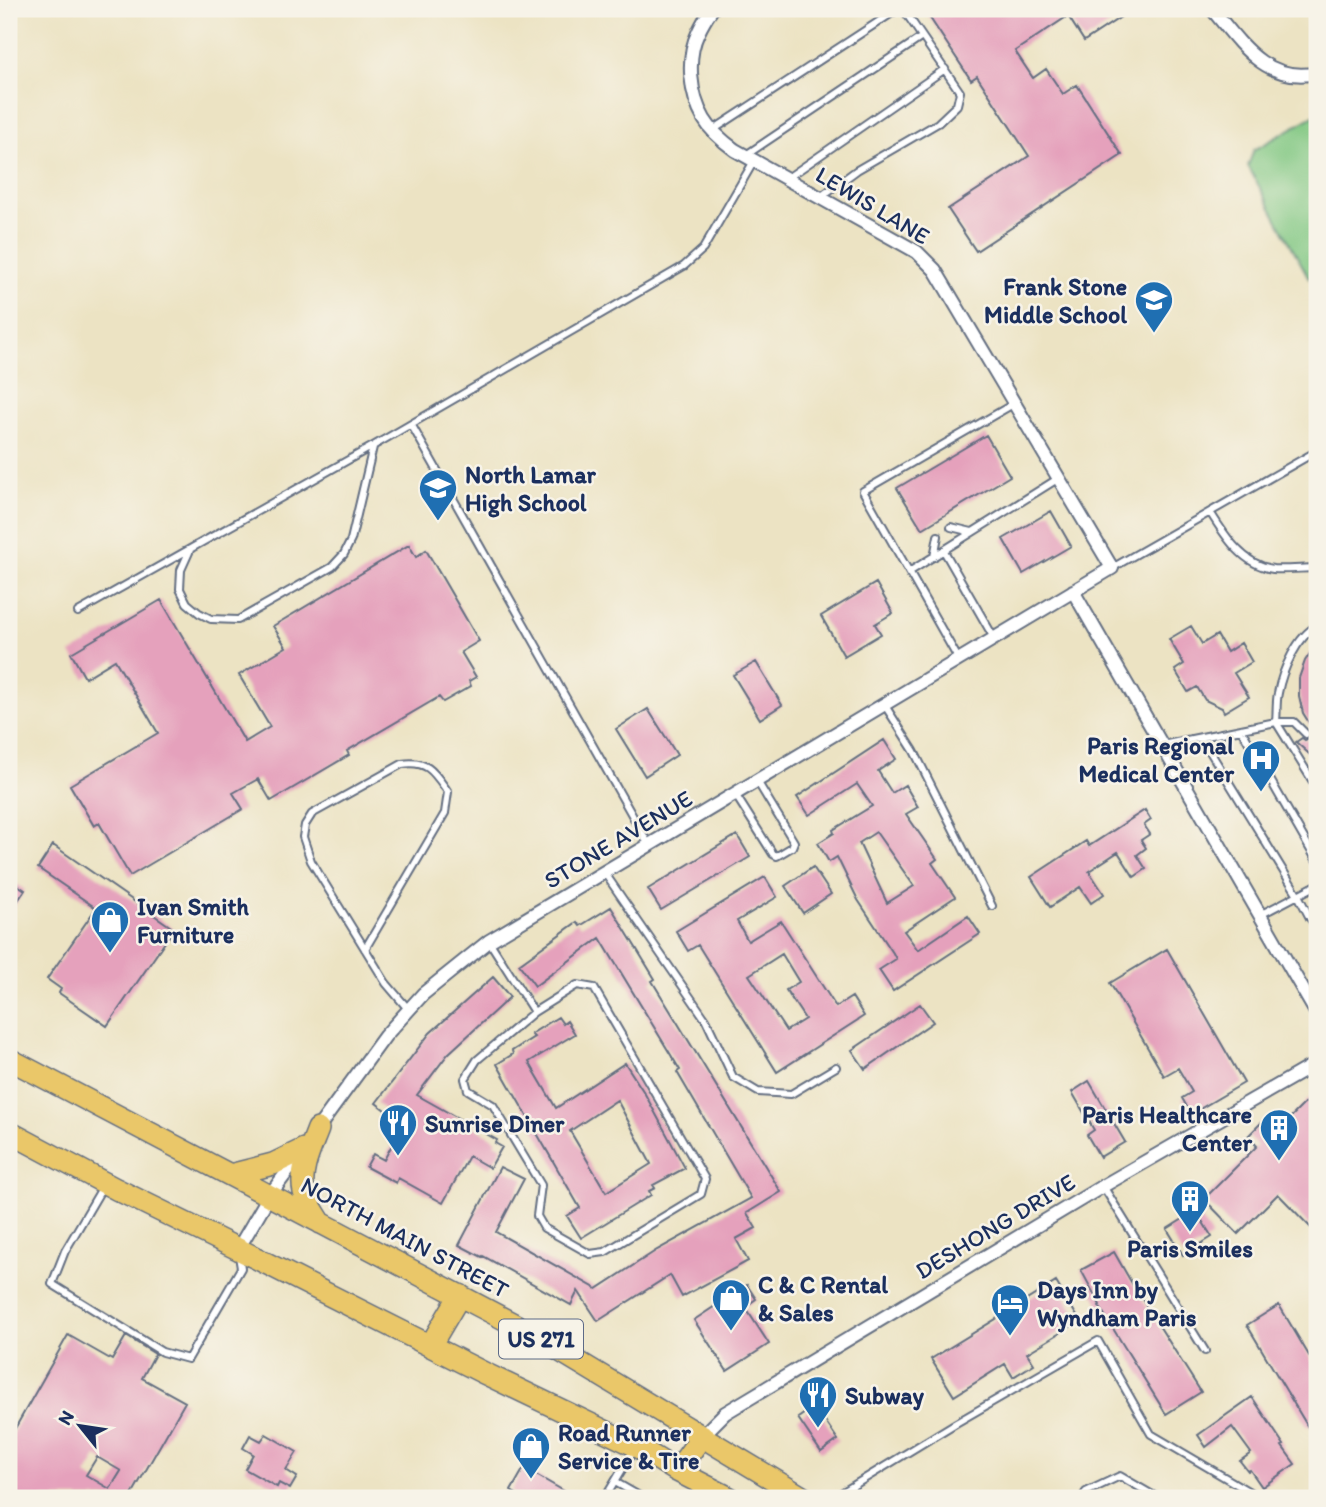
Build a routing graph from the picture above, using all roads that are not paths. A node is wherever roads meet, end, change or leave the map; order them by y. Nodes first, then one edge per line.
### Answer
1 (712, 9) edge
2 (1212, 9) edge
3 (922, 37) junction
4 (945, 69) junction
5 (1317, 73) edge
6 (713, 130) junction
7 (749, 158) junction
8 (786, 179) junction
9 (819, 198) junction
10 (1015, 403) junction
11 (411, 424) junction
12 (373, 446) junction
13 (1317, 451) edge
14 (1059, 477) junction
15 (1210, 512) junction
16 (951, 527) dead end
17 (972, 532) junction
18 (938, 536) dead end
19 (191, 549) junction
20 (944, 551) junction
21 (934, 557) junction
22 (1112, 568) junction
23 (1317, 568) edge
24 (909, 572) junction
25 (1073, 591) junction
26 (78, 612) dead end
27 (1317, 626) edge
28 (994, 638) junction
29 (959, 660) junction
30 (884, 704) junction
31 (1276, 722) junction
32 (1241, 729) junction
33 (1306, 734) dead end
34 (1201, 737) junction
35 (1162, 745) junction
36 (757, 780) junction
37 (1317, 788) edge
38 (735, 794) junction
39 (649, 845) junction
40 (1317, 861) edge
41 (604, 872) junction
42 (1317, 885) edge
43 (1298, 895) junction
44 (992, 906) dead end
45 (1261, 915) junction
46 (1317, 927) edge
47 (489, 941) junction
48 (365, 949) junction
49 (409, 1010) junction
50 (534, 1012) junction
51 (1317, 1014) edge
52 (9, 1059) edge
53 (1317, 1063) edge
54 (836, 1067) dead end
55 (318, 1129) junction
56 (9, 1132) edge
57 (303, 1149) junction
58 (230, 1175) junction
59 (105, 1183) junction
60 (1103, 1186) junction
61 (270, 1196) junction
62 (321, 1223) junction
63 (239, 1249) junction
64 (460, 1295) junction
65 (430, 1346) junction
66 (1205, 1351) dead end
67 (702, 1436) junction
68 (636, 1446) junction
69 (677, 1471) junction
70 (615, 1482) junction
71 (707, 1493) edge
72 (605, 1498) edge
73 (643, 1498) edge
74 (730, 1498) edge
75 (804, 1498) edge
76 (833, 1498) edge
77 (1082, 1498) edge
78 (1158, 1498) edge
79 (1260, 1498) edge

1 - 6 street, LEWIS LANE
2 - 5 street
3 - 4 lane
3 - 6 lane
3 - 7 lane
4 - 8 lane
4 - 9 lane
6 - 7 street, LEWIS LANE
7 - 8 street, LEWIS LANE
7 - 11 lane
8 - 9 street, LEWIS LANE
9 - 10 street, LEWIS LANE
10 - 14 street, LEWIS LANE
10 - 24 lane
11 - 12 lane
11 - 39 lane
12 - 19 lane
12 - 19 lane
13 - 15 lane
14 - 17 lane
14 - 22 street, LEWIS LANE
15 - 22 lane
15 - 23 lane
16 - 17 lane
17 - 20 lane
18 - 21 lane
19 - 26 lane
20 - 21 lane
20 - 28 lane
21 - 24 lane
22 - 25 street, STONE AVENUE
24 - 29 lane
25 - 28 street, STONE AVENUE
25 - 35 street
27 - 31 lane
28 - 29 street, STONE AVENUE
29 - 30 street, STONE AVENUE
30 - 36 street, STONE AVENUE
30 - 44 lane
31 - 32 lane
31 - 33 lane
31 - 37 lane
32 - 34 lane
32 - 40 lane
34 - 35 lane
34 - 43 lane
35 - 45 street
36 - 38 street, STONE AVENUE
36 - 38 lane
38 - 39 street, STONE AVENUE
39 - 41 street, STONE AVENUE
41 - 47 street, STONE AVENUE
41 - 54 lane
42 - 43 lane
43 - 45 lane
43 - 46 lane
45 - 51 street
47 - 49 street, STONE AVENUE
47 - 50 lane
48 - 48 lane
48 - 49 lane
49 - 55 street, STONE AVENUE
50 - 50 lane
52 - 58 highway, NORTH MAIN STREET / US 271
53 - 60 street, DESHONG DRIVE
55 - 57 street, STONE AVENUE
55 - 62 highway
56 - 59 highway, US 271
57 - 58 highway
57 - 61 street, STONE AVENUE
58 - 61 highway, NORTH MAIN STREET / US 271
59 - 63 highway, US 271
59 - 63 lane
60 - 66 lane
60 - 67 street, DESHONG DRIVE
61 - 62 highway, NORTH MAIN STREET / US 271
61 - 63 street, STONE AVENUE
62 - 64 highway, NORTH MAIN STREET / US 271
63 - 65 highway, US 271
64 - 65 highway
64 - 67 highway, NORTH MAIN STREET / US 271
65 - 68 highway, US 271
67 - 69 highway
67 - 75 highway, NORTH MAIN STREET / US 271
68 - 69 highway, US 271
68 - 70 lane
69 - 71 highway, US 271
70 - 72 lane
70 - 73 lane
71 - 74 highway, US 271
76 - 79 lane
77 - 78 lane

